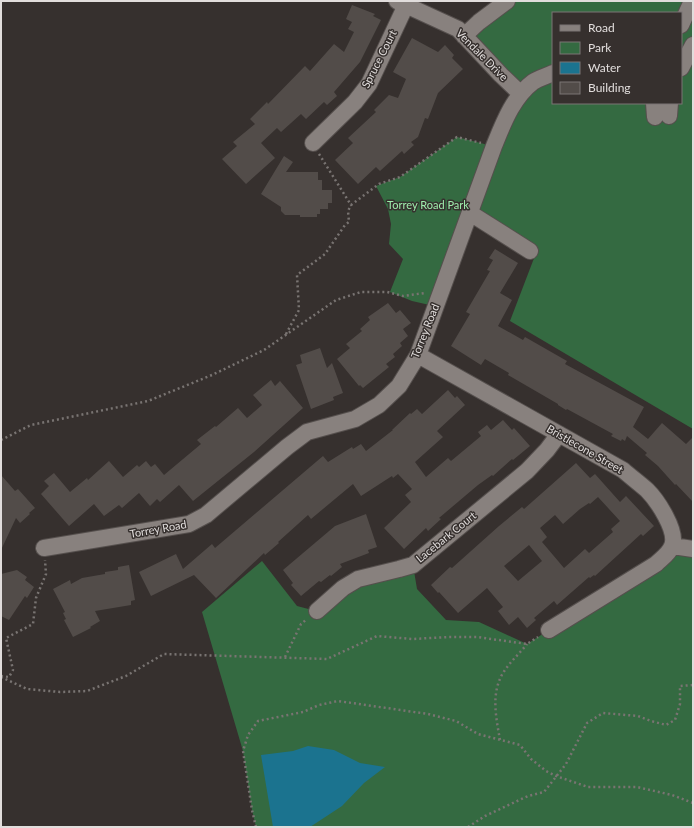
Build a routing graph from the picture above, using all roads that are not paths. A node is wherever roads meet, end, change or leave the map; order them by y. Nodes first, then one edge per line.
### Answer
1 (508, 1) edge
2 (692, 1) edge
3 (401, 3) edge
4 (682, 23) edge
5 (464, 36) junction
6 (693, 45) edge
7 (682, 66) edge
8 (552, 73) edge
9 (522, 94) junction
10 (313, 144) road end
11 (470, 213) junction
12 (530, 251) dead end
13 (418, 355) junction
14 (559, 434) junction
15 (673, 546) junction
16 (44, 548) road end
17 (693, 548) edge
18 (316, 611) road end
19 (549, 630) road end

1 - 5 street
2 - 4 street
3 - 5 street, Vendale Drive
3 - 10 street, Spruce Court
5 - 9 street, Vendale Drive
6 - 7 street
8 - 9 street, Torrey Road
9 - 11 street, Torrey Road
11 - 12 street
11 - 13 street, Torrey Road
13 - 14 street, Bristlecone Street
13 - 16 street, Torrey Road
14 - 15 street, Bristlecone Street
14 - 18 street, Lacebark Court
15 - 17 street
15 - 19 street

